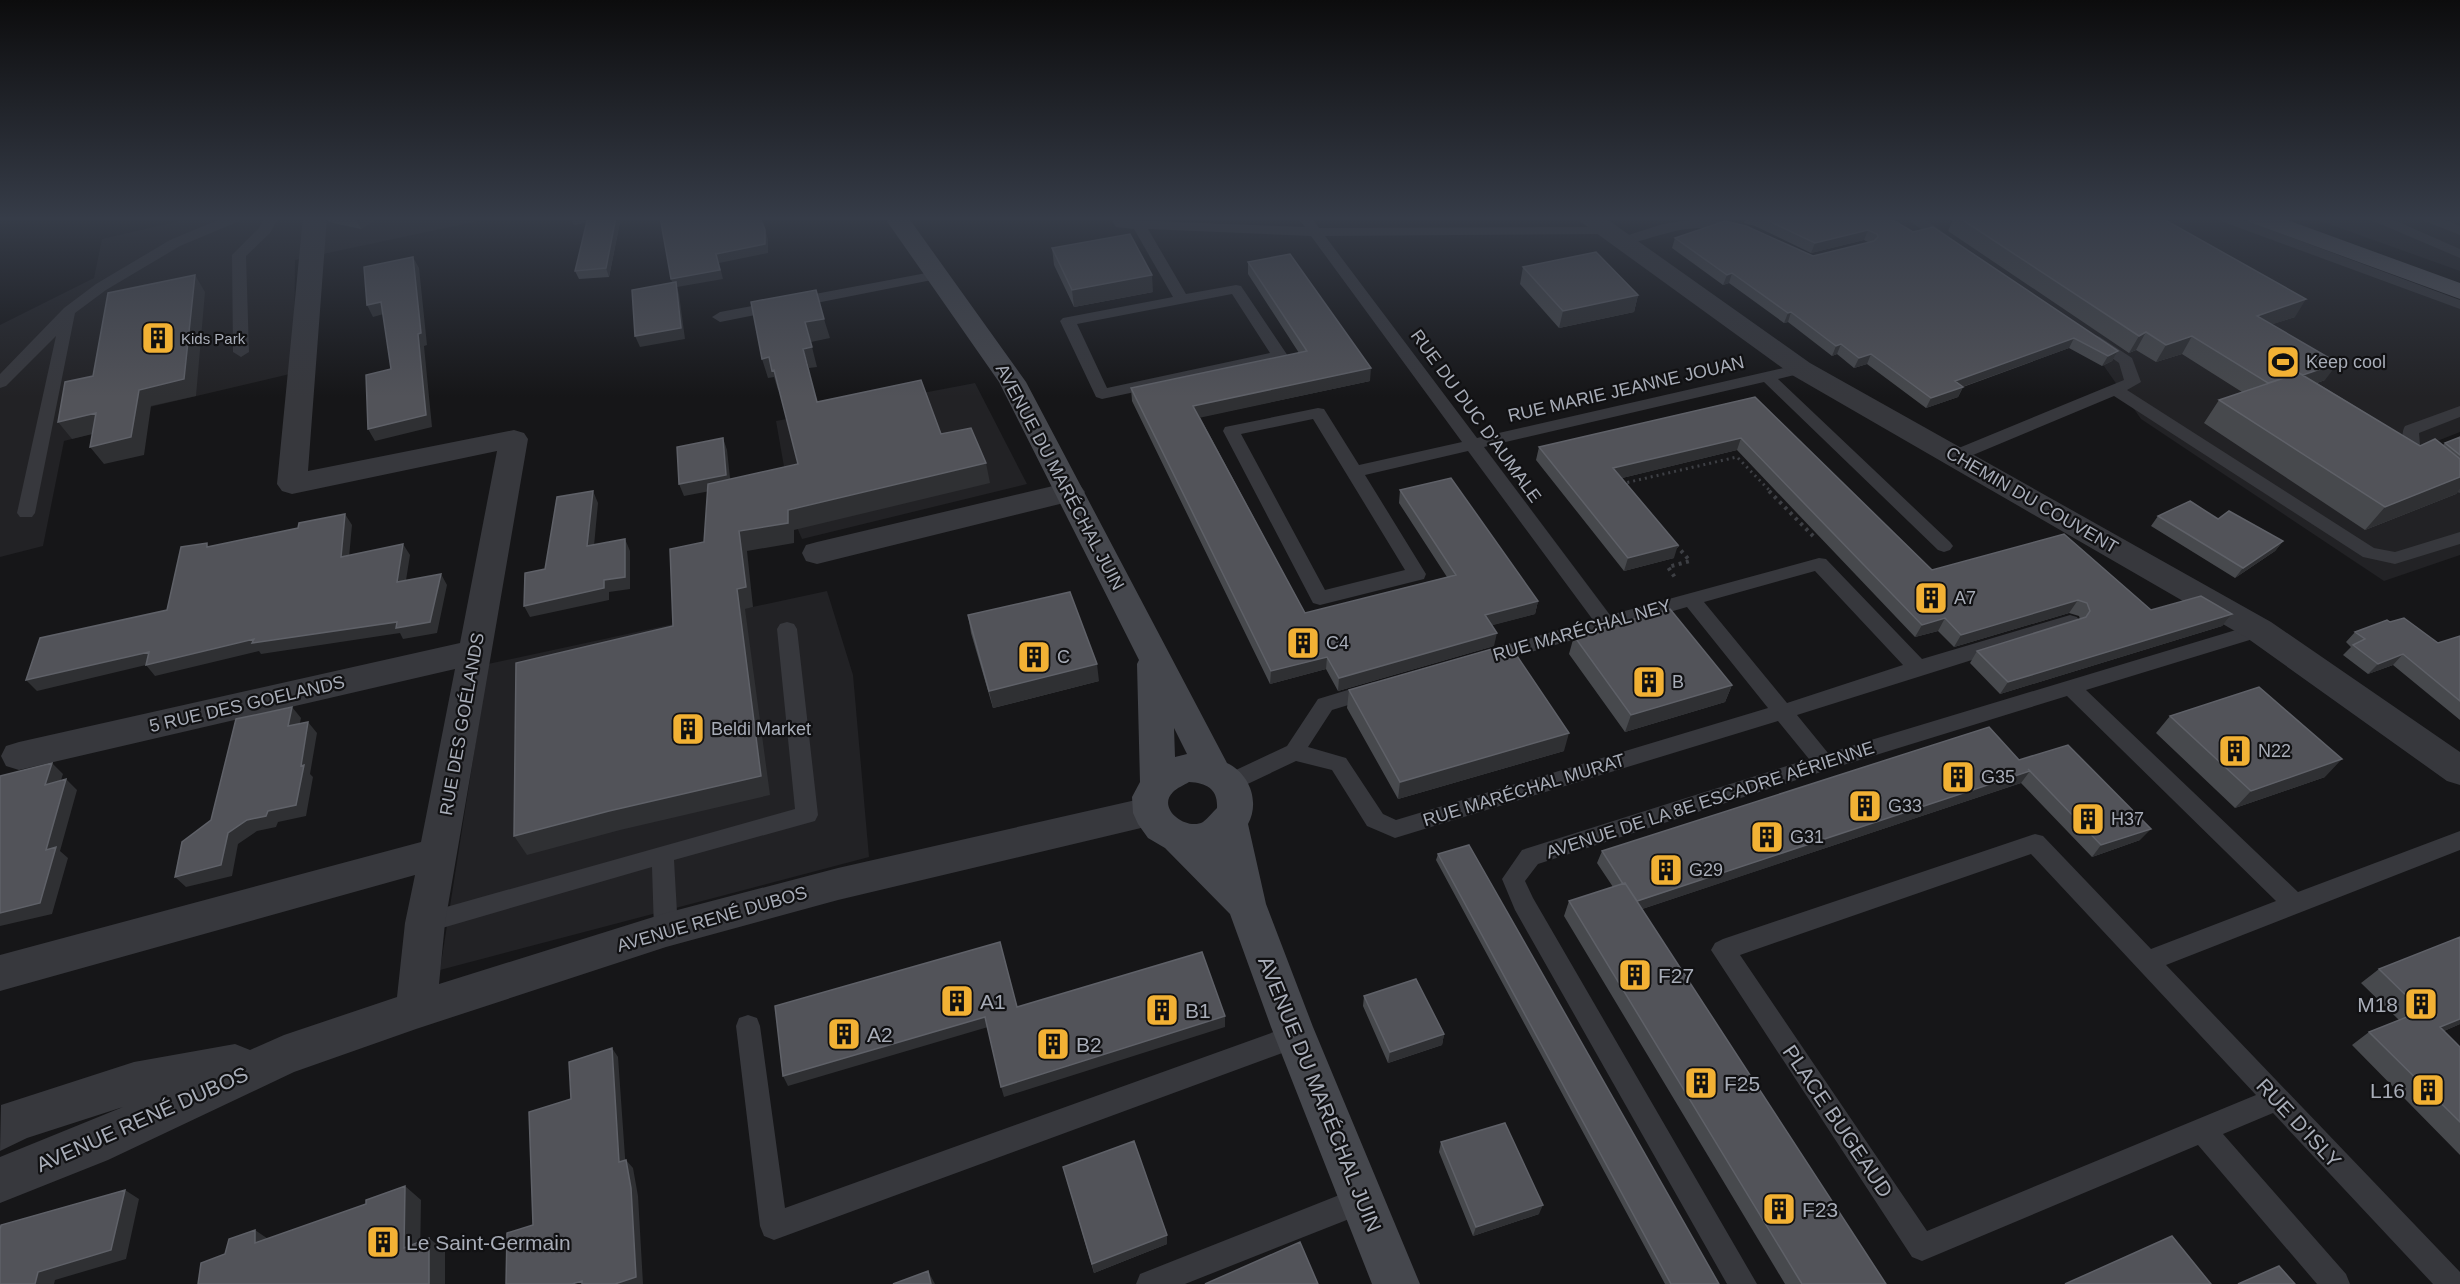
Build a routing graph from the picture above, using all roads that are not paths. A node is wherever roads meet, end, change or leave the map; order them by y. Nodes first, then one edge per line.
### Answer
1 (118, 277) edge
2 (239, 277) edge
3 (310, 277) edge
4 (927, 277) edge
5 (938, 277) edge
6 (1169, 277) edge
7 (1349, 277) edge
8 (1670, 277) edge
9 (2384, 277) edge
10 (2419, 277) edge
11 (2460, 292) edge
12 (1182, 299) junction
13 (2460, 305) edge
14 (69, 310) junction
15 (720, 317) dead end
16 (2078, 329) edge
17 (241, 352) dead end
18 (1801, 369) junction
19 (1767, 377) junction
20 (0, 383) edge
21 (2116, 390) junction
22 (2460, 411) edge
23 (1473, 445) junction
24 (1955, 456) junction
25 (1354, 472) junction
26 (2460, 487) edge
27 (1070, 492) junction
28 (26, 513) dead end
29 (2460, 538) edge
30 (1944, 546) dead end
31 (817, 553) dead end
32 (1691, 599) junction
33 (2070, 622) edge
34 (1605, 623) junction
35 (787, 629) dead end
36 (2259, 630) junction
37 (475, 652) junction
38 (1154, 654) junction
39 (1471, 662) edge
40 (1918, 668) junction
41 (1392, 684) edge
42 (2070, 687) junction
43 (1782, 712) junction
44 (1294, 752) junction
45 (19, 756) dead end
46 (1824, 763) junction
47 (2460, 771) edge
48 (1222, 777) junction
49 (1154, 796) junction
50 (1229, 824) junction
51 (1179, 839) junction
52 (2460, 840) edge
53 (2035, 843) joint
54 (438, 853) junction
55 (663, 854) junction
56 (1246, 904) junction
57 (2295, 904) junction
58 (425, 923) junction
59 (666, 930) junction
60 (2147, 962) junction
61 (0, 973) edge
62 (416, 1010) junction
63 (748, 1026) dead end
64 (1296, 1036) junction
65 (284, 1055) junction
66 (2277, 1099) junction
67 (0, 1129) edge
68 (2202, 1130) junction
69 (0, 1180) edge
70 (1362, 1200) junction
71 (1150, 1284) edge
72 (1396, 1284) edge
73 (1743, 1284) edge
74 (2336, 1284) edge
75 (2452, 1284) edge

1 - 14 lane
2 - 17 lane
3 - 37 street, RUE DES GOÉLANDS
4 - 15 lane
5 - 27 main road, AVENUE DU MARÉCHAL JUIN
6 - 12 lane
7 - 23 lane, RUE DU DUC D'AUMALE
8 - 18 street, CHEMIN DU COUVENT
9 - 13 lane
10 - 11 main road
12 - 12 lane
14 - 20 lane
14 - 28 lane
16 - 21 lane
18 - 19 lane, RUE MARIE JEANNE JOUAN
18 - 24 street, CHEMIN DU COUVENT
19 - 23 lane, RUE MARIE JEANNE JOUAN
19 - 30 lane, RUE MARIE JEANNE JOUAN
21 - 24 lane
21 - 29 lane
22 - 26 lane
23 - 25 lane, RUE MARIE JEANNE JOUAN
23 - 34 lane, RUE DU DUC D'AUMALE
24 - 36 street, CHEMIN DU COUVENT
25 - 25 lane
27 - 31 street
27 - 38 main road, AVENUE DU MARÉCHAL JUIN
32 - 34 lane, RUE MARÉCHAL NEY
32 - 40 lane
32 - 43 lane, RUE MARÉCHAL NEY
33 - 40 lane, RUE MARÉCHAL MURAT
34 - 39 lane, RUE MARÉCHAL NEY
35 - 55 lane
36 - 42 lane, AVENUE DE LA 8E ESCADRE AÉRIENNE
36 - 47 street, CHEMIN DU COUVENT
37 - 45 street, 5 RUE DES GOELANDS
37 - 54 street, RUE DES GOÉLANDS
38 - 48 main road, AVENUE DU MARÉCHAL JUIN
38 - 49 main road, AVENUE DU MARÉCHAL JUIN
40 - 43 lane, RUE MARÉCHAL MURAT
41 - 44 lane
42 - 46 lane, AVENUE DE LA 8E ESCADRE AÉRIENNE
42 - 57 lane
43 - 44 lane, RUE MARÉCHAL MURAT
43 - 46 lane, RUE MARÉCHAL NEY
44 - 48 lane
46 - 73 lane, AVENUE DE LA 8E ESCADRE AÉRIENNE
48 - 49 main road
48 - 50 main road
49 - 51 main road
49 - 59 street, AVENUE RENÉ DUBOS
50 - 51 main road
50 - 56 main road, AVENUE DU MARÉCHAL JUIN
51 - 56 main road, AVENUE DU MARÉCHAL JUIN
52 - 57 lane
53 - 60 lane, RUE D'ISLY
53 - 68 lane, PLACE BUGEAUD
54 - 58 street, RUE DES GOÉLANDS
54 - 61 street
55 - 58 lane
55 - 59 lane
56 - 64 main road, AVENUE DU MARÉCHAL JUIN
57 - 60 lane
58 - 62 street, RUE DES GOÉLANDS
59 - 62 street, AVENUE RENÉ DUBOS
60 - 66 lane, RUE D'ISLY
62 - 65 street, AVENUE RENÉ DUBOS
63 - 64 lane
64 - 70 main road, AVENUE DU MARÉCHAL JUIN
65 - 67 street, AVENUE RENÉ DUBOS
65 - 69 street, AVENUE RENÉ DUBOS
66 - 68 lane, PLACE BUGEAUD
66 - 75 lane, RUE D'ISLY
68 - 74 lane
70 - 71 lane
70 - 72 main road, AVENUE DU MARÉCHAL JUIN

